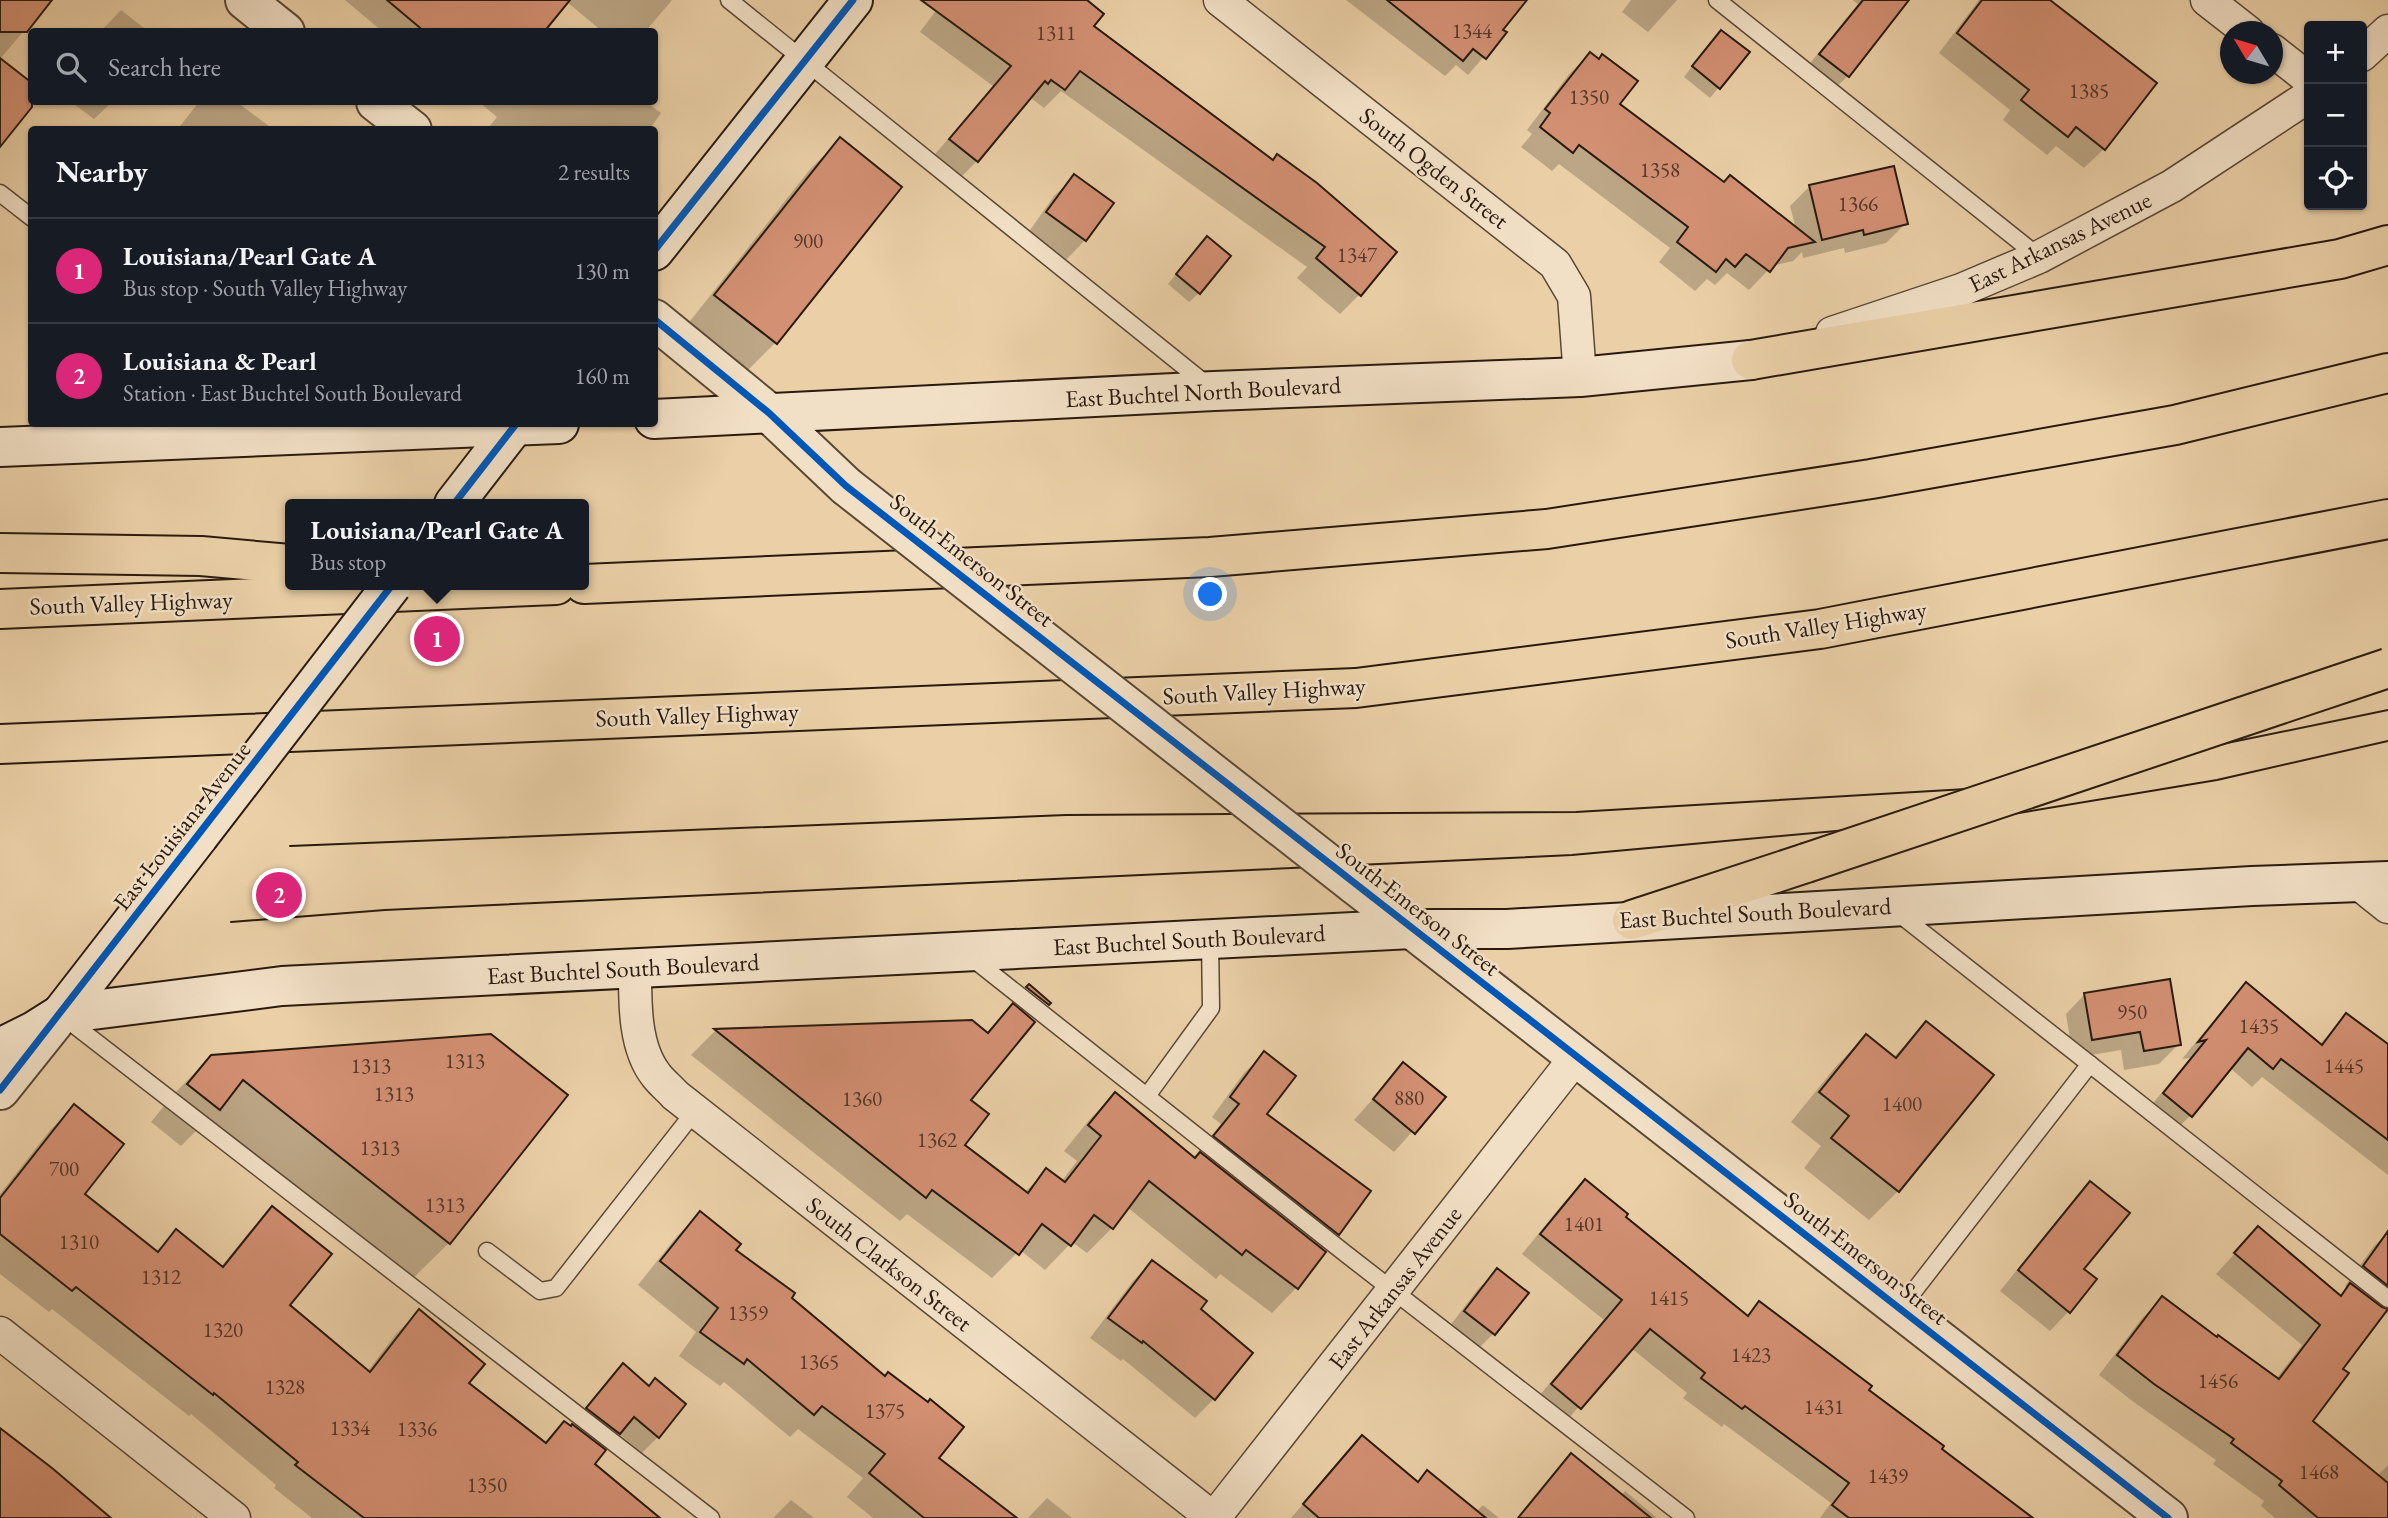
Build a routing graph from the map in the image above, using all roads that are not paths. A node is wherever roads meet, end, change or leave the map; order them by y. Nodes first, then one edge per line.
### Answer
1 (245, 0) edge
2 (729, 0) edge
3 (853, 0) edge
4 (1220, 0) edge
5 (1717, 0) edge
6 (2207, 0) edge
7 (2234, 21) edge
8 (280, 28) edge
9 (2388, 31) edge
10 (2367, 50) edge
11 (2283, 58) edge
12 (805, 60) junction
13 (2304, 75) edge
14 (2304, 99) edge
15 (380, 105) edge
16 (407, 126) edge
17 (0, 193) edge
18 (28, 215) edge
19 (2388, 245) edge
20 (658, 246) edge
21 (2039, 257) junction
22 (658, 322) edge
23 (1751, 360) junction
24 (2388, 373) edge
25 (1580, 377) junction
26 (1214, 391) junction
27 (769, 414) junction
28 (658, 419) edge
29 (407, 427) edge
30 (513, 427) edge
31 (299, 429) edge
32 (0, 447) edge
33 (459, 498) edge
34 (2385, 520) edge
35 (0, 553) edge
36 (285, 564) edge
37 (589, 577) edge
38 (667, 580) junction
39 (589, 584) edge
40 (388, 590) edge
41 (440, 590) edge
42 (0, 609) edge
43 (2388, 668) edge
44 (0, 744) edge
45 (2373, 882) edge
46 (1889, 906) junction
47 (2388, 907) edge
48 (1632, 920) junction
49 (1412, 929) junction
50 (1210, 940) junction
51 (965, 952) junction
52 (635, 968) junction
53 (61, 1014) junction
54 (0, 1048) edge
55 (1576, 1057) junction
56 (2090, 1064) junction
57 (0, 1090) edge
58 (1147, 1097) junction
59 (695, 1111) junction
60 (487, 1251) dead end
61 (1393, 1291) junction
62 (2388, 1300) edge
63 (1900, 1309) junction
64 (0, 1333) edge
65 (234, 1518) edge
66 (711, 1518) edge
67 (1213, 1518) edge
68 (1686, 1518) edge
69 (2168, 1518) edge

1 - 8 main road
2 - 12 lane
3 - 12 main road
4 - 25 street, South Ogden Street
5 - 21 lane
6 - 7 street
9 - 10 street
11 - 13 street
12 - 20 main road
12 - 26 lane
14 - 21 street, East Arkansas Avenue
15 - 16 main road
17 - 18 lane
19 - 23 highway
21 - 23 street, East Arkansas Avenue
22 - 27 main road, South Emerson Street
23 - 25 main road, East Buchtel North Boulevard
24 - 38 highway
25 - 26 main road, East Buchtel North Boulevard
26 - 27 main road, East Buchtel North Boulevard
27 - 28 main road, East Buchtel North Boulevard
27 - 49 main road, South Emerson Street, bridge
29 - 31 main road
30 - 33 main road
31 - 32 main road
34 - 44 highway, South Valley Highway
35 - 36 highway
37 - 38 highway
38 - 39 highway
40 - 53 main road, East Louisiana Avenue, bridge
41 - 42 highway, South Valley Highway
43 - 48 highway, bridge
45 - 46 main road, East Buchtel South Boulevard
45 - 47 street
46 - 48 main road, East Buchtel South Boulevard
46 - 56 lane
48 - 49 main road, East Buchtel South Boulevard
49 - 50 main road, East Buchtel South Boulevard
49 - 55 main road, South Emerson Street
50 - 51 main road, East Buchtel South Boulevard
50 - 58 lane
51 - 52 main road, East Buchtel South Boulevard
51 - 58 lane
52 - 53 main road, East Buchtel South Boulevard
52 - 59 street, South Clarkson Street
53 - 54 main road, East Buchtel South Boulevard
53 - 57 main road, East Louisiana Avenue
53 - 66 lane
55 - 61 street, East Arkansas Avenue
55 - 63 main road, South Emerson Street
56 - 62 lane
56 - 63 lane
58 - 61 lane
59 - 60 lane
59 - 67 street, South Clarkson Street
61 - 67 street, East Arkansas Avenue
61 - 68 lane
63 - 69 main road, South Emerson Street
64 - 65 street

